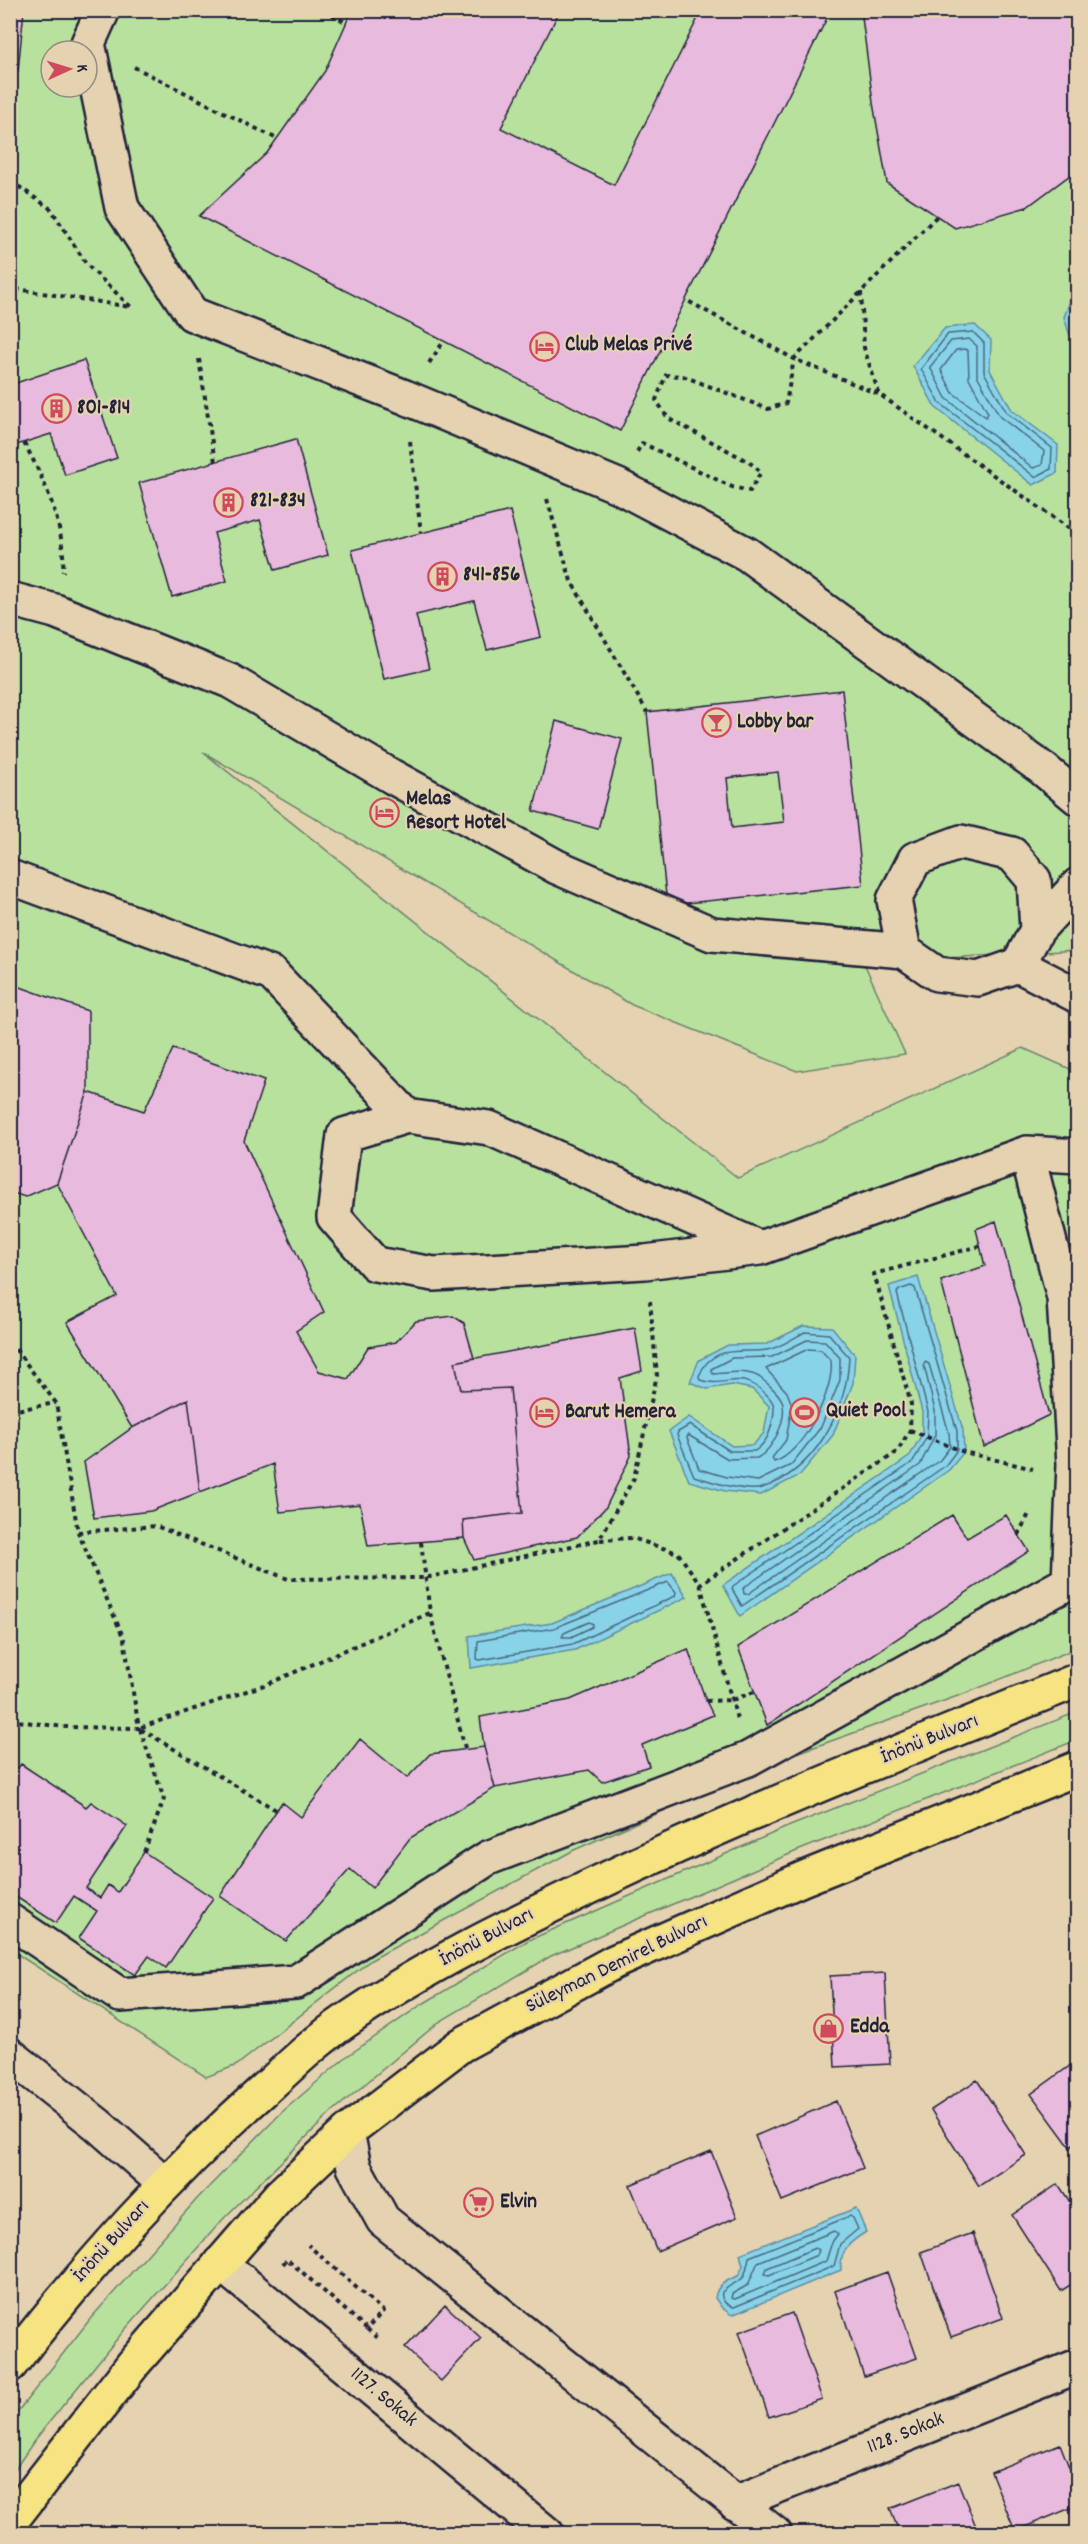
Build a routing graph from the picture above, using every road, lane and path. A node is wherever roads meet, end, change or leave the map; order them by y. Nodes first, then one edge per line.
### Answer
1 (103, 10) edge
2 (324, 10) edge
3 (347, 23) dead end
4 (90, 39) edge
5 (99, 49) edge
6 (99, 96) edge
7 (277, 139) dead end
8 (10, 189) edge
9 (937, 216) dead end
10 (10, 288) edge
11 (861, 292) junction
12 (686, 300) dead end
13 (192, 314) junction
14 (794, 359) junction
15 (879, 394) junction
16 (405, 397) junction
17 (24, 443) dead end
18 (533, 449) junction
19 (215, 462) dead end
20 (618, 486) junction
21 (421, 533) dead end
22 (1077, 535) edge
23 (64, 552) dead end
24 (10, 599) edge
25 (647, 711) dead end
26 (1077, 798) edge
27 (10, 877) edge
28 (1077, 885) edge
29 (1037, 930) junction
30 (904, 951) junction
31 (1018, 964) junction
32 (1070, 983) edge
33 (407, 1116) junction
34 (1027, 1153) junction
35 (1077, 1156) edge
36 (980, 1246) dead end
37 (760, 1248) junction
38 (645, 1262) junction
39 (10, 1342) edge
40 (56, 1403) junction
41 (10, 1411) edge
42 (910, 1430) junction
43 (1040, 1471) dead end
44 (1034, 1504) dead end
45 (78, 1532) junction
46 (1018, 1535) dead end
47 (599, 1540) junction
48 (421, 1542) dead end
49 (425, 1578) junction
50 (700, 1584) junction
51 (430, 1613) junction
52 (1077, 1680) edge
53 (754, 1692) dead end
54 (732, 1700) junction
55 (706, 1701) dead end
56 (10, 1720) edge
57 (139, 1728) junction
58 (465, 1748) dead end
59 (748, 1759) junction
60 (1077, 1768) edge
61 (276, 1810) dead end
62 (144, 1852) dead end
63 (10, 1921) edge
64 (10, 2055) edge
65 (347, 2132) junction
66 (165, 2184) junction
67 (308, 2245) dead end
68 (220, 2263) junction
69 (297, 2269) dead end
70 (10, 2365) edge
71 (1077, 2366) edge
72 (735, 2503) junction
73 (10, 2522) edge
74 (547, 2534) edge
75 (775, 2534) edge

1 - 4 street
2 - 3 path
5 - 7 path
6 - 13 street
8 - 10 path
9 - 11 path
11 - 14 path
11 - 15 path
12 - 14 path
13 - 16 street
13 - 19 path
14 - 15 path
14 - 20 path
15 - 22 path
16 - 18 street
16 - 21 path
17 - 23 path
18 - 20 street
18 - 25 path
20 - 26 street
24 - 30 street
27 - 33 street
28 - 29 street
29 - 30 street
29 - 31 street
30 - 31 street
31 - 32 street
33 - 37 street
33 - 38 street
34 - 35 street
34 - 37 street
34 - 59 street
36 - 42 path
37 - 38 street
38 - 47 path
39 - 40 path
40 - 41 path
40 - 45 path
42 - 43 path
42 - 50 path
44 - 46 path
45 - 49 path
45 - 57 path
47 - 49 path
47 - 50 path
48 - 49 path
49 - 51 path
50 - 54 path
51 - 57 path
51 - 58 path
52 - 66 main road, İnönü Bulvarı
53 - 54 path
54 - 55 path
54 - 59 path
56 - 57 path
57 - 61 path
57 - 62 path
59 - 63 street
60 - 65 main road, Süleyman Demirel Bulvarı
64 - 66 street
65 - 68 main road, Süleyman Demirel Bulvarı
65 - 72 street
66 - 70 main road, İnönü Bulvarı
67 - 69 path
68 - 73 main road
68 - 74 street, 1127. Sokak
71 - 72 street, 1128. Sokak
72 - 75 street

